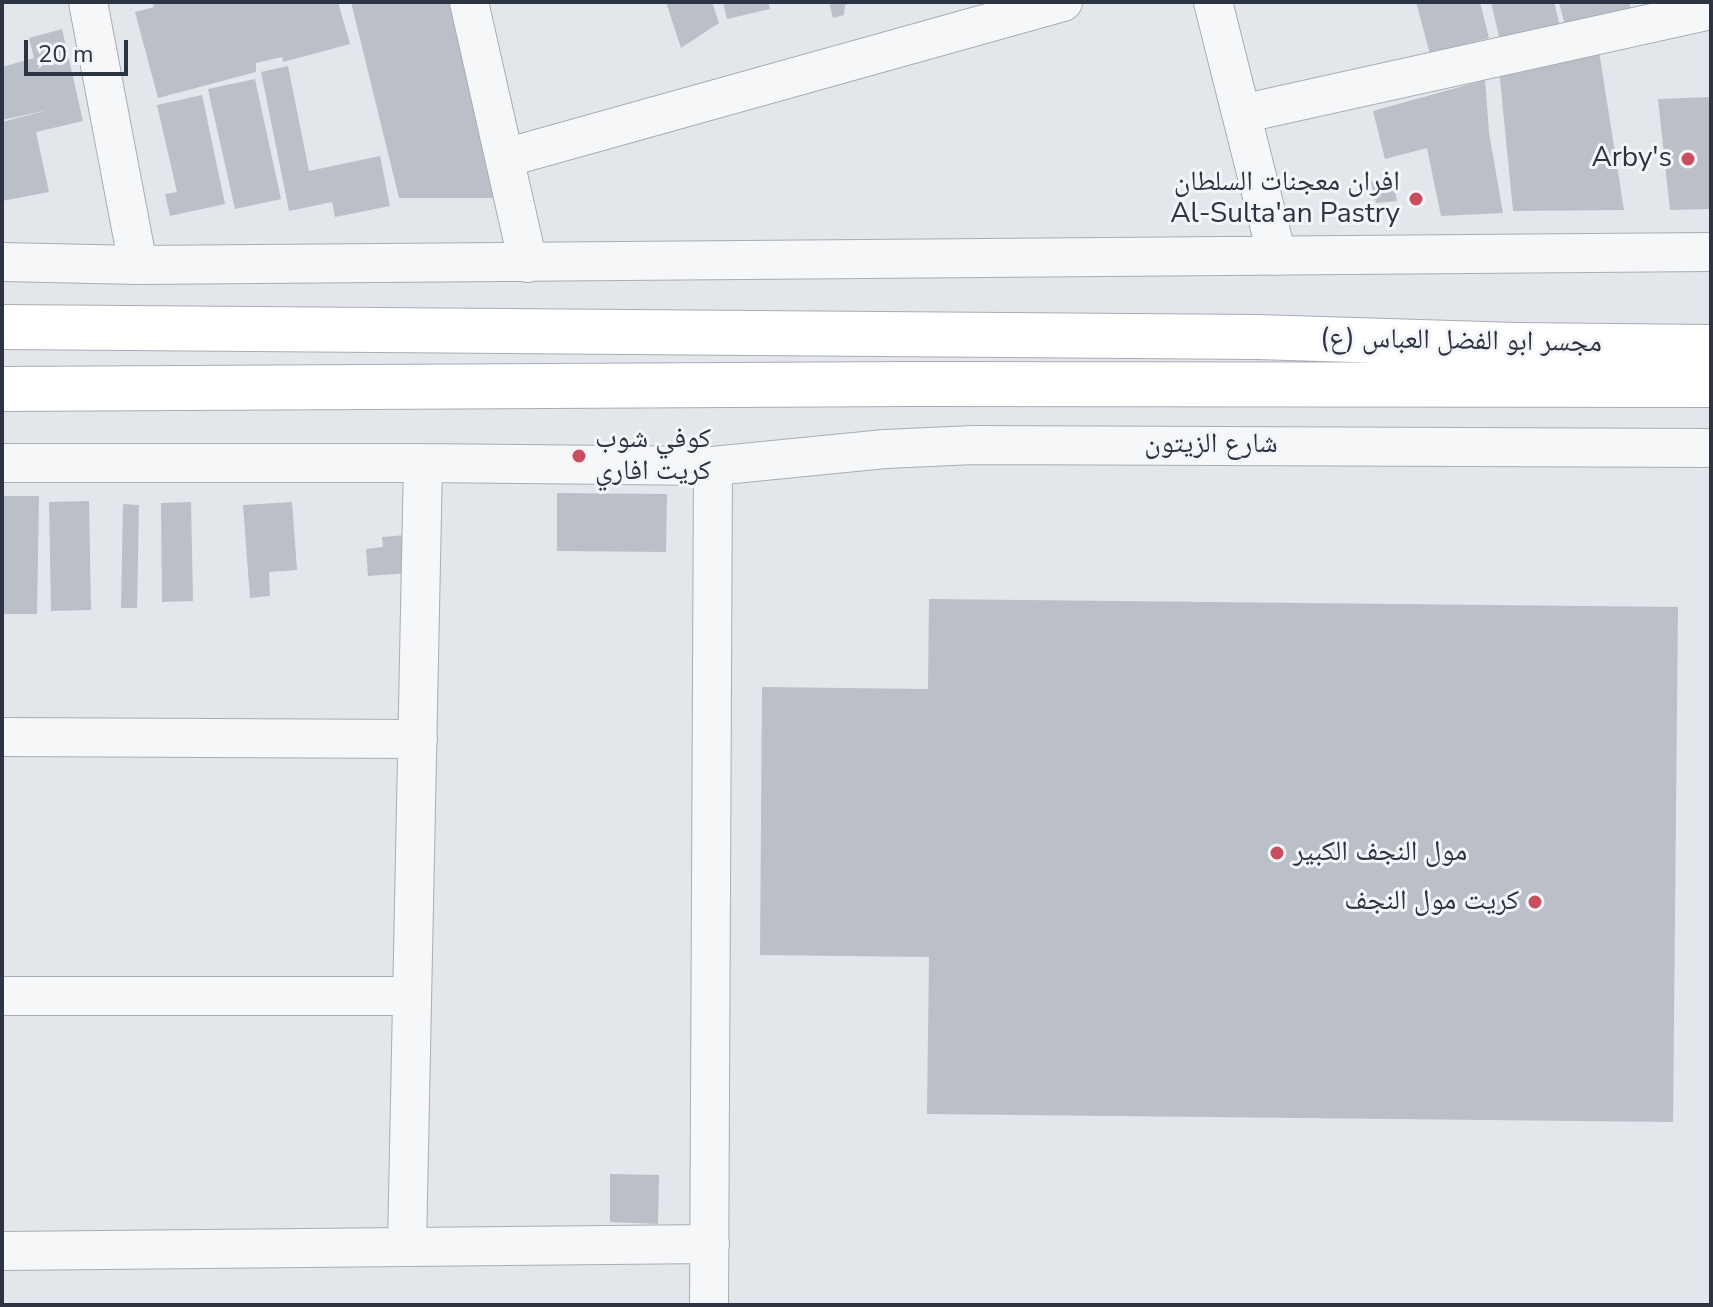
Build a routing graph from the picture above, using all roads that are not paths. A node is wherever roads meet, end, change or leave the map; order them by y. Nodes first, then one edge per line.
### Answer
1 (90, 2) edge
2 (469, 2) edge
3 (1063, 2) edge
4 (1213, 2) edge
5 (1711, 10) edge
6 (1241, 114) junction
7 (505, 158) junction
8 (1711, 252) edge
9 (1277, 256) junction
10 (2, 262) edge
11 (528, 263) junction
12 (138, 265) junction
13 (2, 327) edge
14 (1711, 347) edge
15 (1711, 385) edge
16 (2, 389) edge
17 (1711, 448) edge
18 (2, 463) edge
19 (423, 463) junction
20 (713, 466) junction
21 (2, 737) edge
22 (418, 739) junction
23 (2, 996) edge
24 (412, 996) junction
25 (710, 1244) junction
26 (407, 1247) junction
27 (2, 1251) edge
28 (709, 1305) edge

1 - 12 street
2 - 7 street
3 - 7 street
4 - 6 street
5 - 6 street
6 - 9 street
7 - 11 street
8 - 9 street
9 - 11 street
10 - 12 street
11 - 12 street
13 - 14 main road, مجسر ابو الفضل العباس (ع)
15 - 16 main road, مجسر ابو الفضل العباس (ع)
17 - 20 street, شارع الزيتون
18 - 19 street, شارع الزيتون
19 - 20 street, شارع الزيتون
19 - 22 street
20 - 25 street
21 - 22 street
22 - 24 street
23 - 24 street
24 - 26 street
25 - 26 street
25 - 28 street
26 - 27 street

